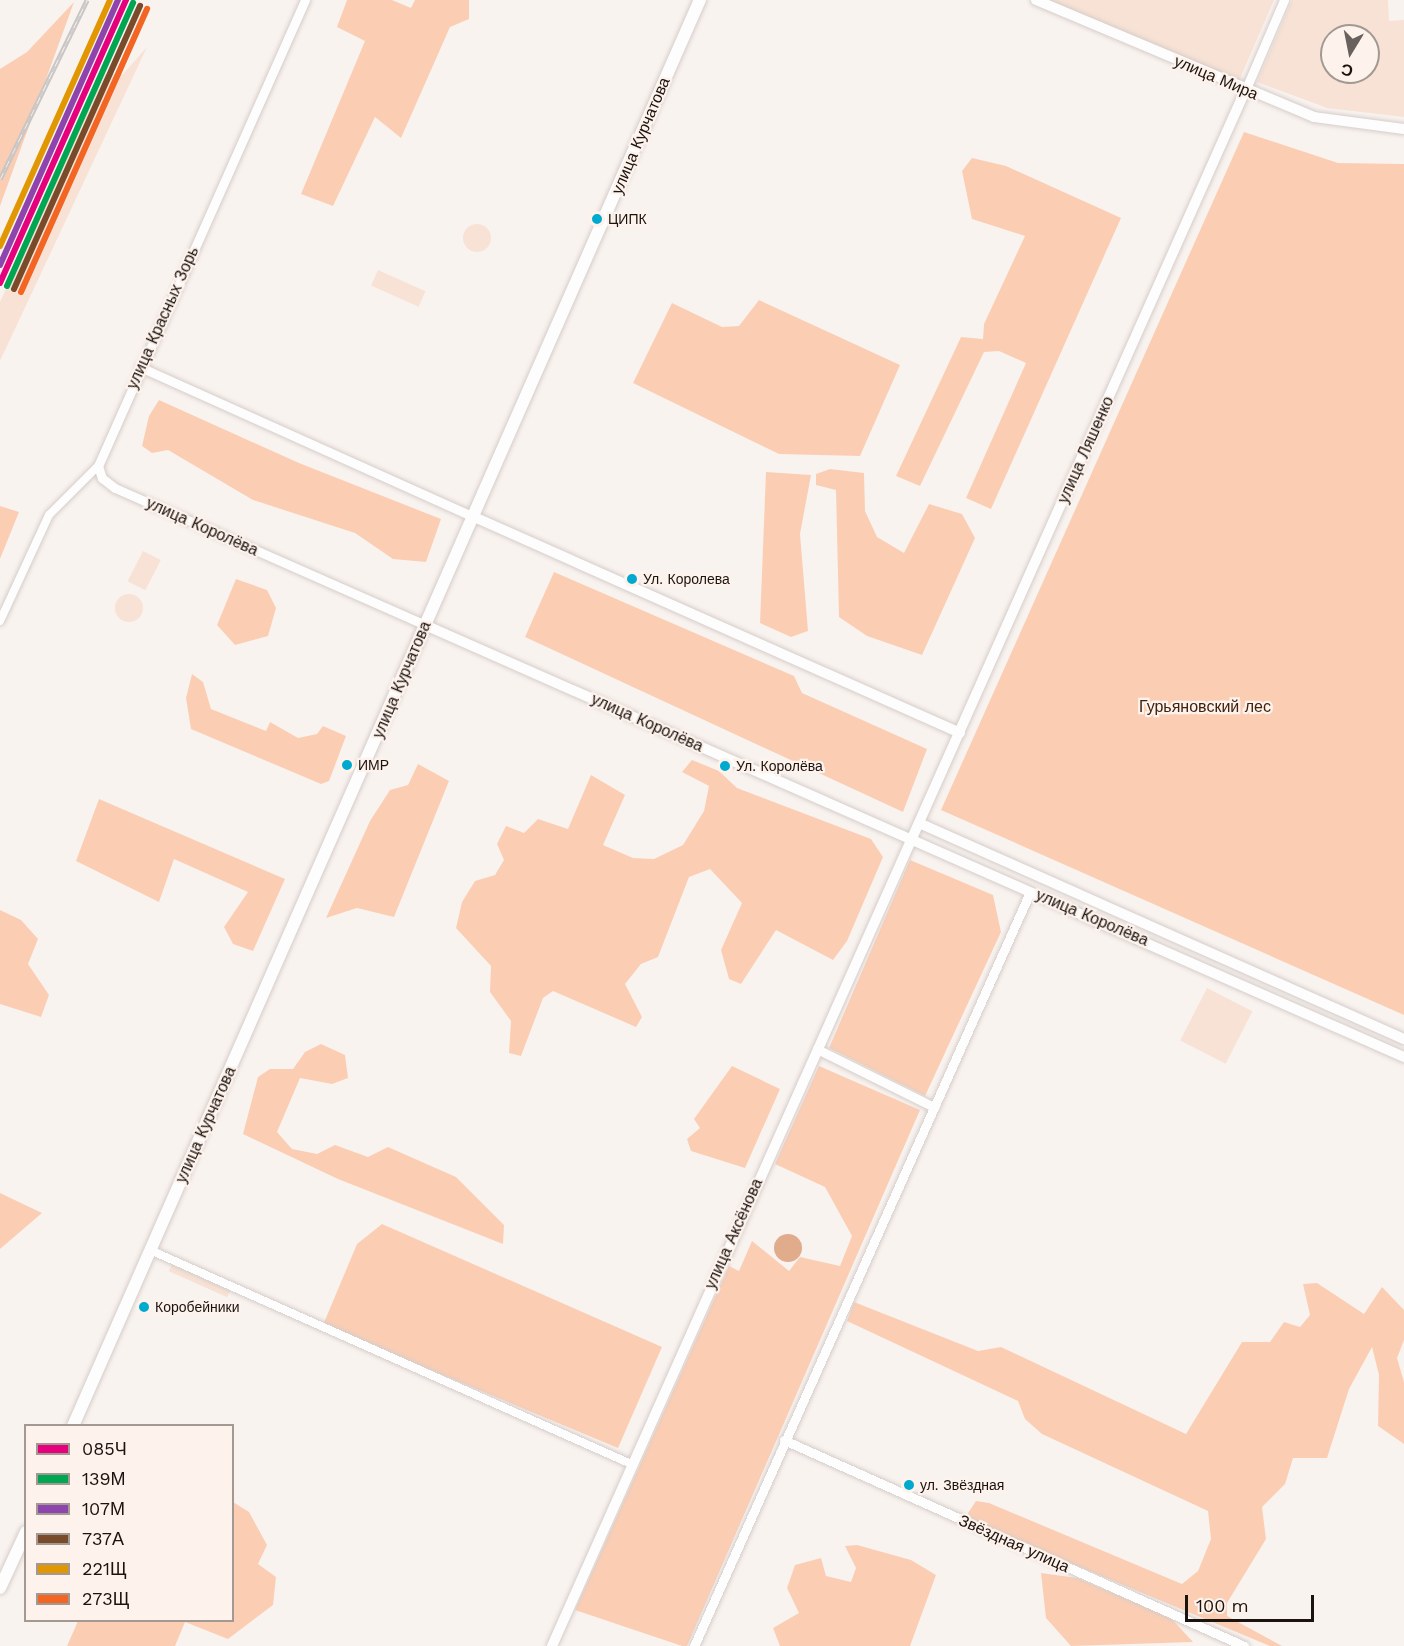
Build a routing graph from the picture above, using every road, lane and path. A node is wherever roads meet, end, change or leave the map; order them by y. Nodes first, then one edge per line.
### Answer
1 (305, 0) edge
2 (700, 0) edge
3 (1036, 0) edge
4 (1284, 0) edge
5 (1245, 91) junction
6 (1404, 129) edge
7 (140, 367) junction
8 (98, 466) junction
9 (472, 516) junction
10 (0, 621) edge
11 (425, 625) junction
12 (960, 733) junction
13 (919, 823) junction
14 (912, 840) junction
15 (1037, 878) junction
16 (1030, 892) junction
17 (1404, 1039) edge
18 (817, 1049) junction
19 (1404, 1057) edge
20 (934, 1107) junction
21 (150, 1250) junction
22 (73, 1424) edge
23 (784, 1440) junction
24 (631, 1464) junction
25 (24, 1536) edge
26 (0, 1588) edge
27 (552, 1646) edge
28 (694, 1646) edge
29 (1244, 1646) edge

1 - 7 street, улица Красных Зорь
2 - 9 main road, улица Курчатова
3 - 5 main road, улица Мира
4 - 5 street, улица Ляшенко
5 - 6 main road, улица Мира
5 - 12 main road, улица Ляшенко
7 - 8 street, улица Красных Зорь
7 - 9 street
8 - 10 street, улица Красных Зорь
8 - 11 street, улица Королёва
9 - 11 main road, улица Курчатова
9 - 12 main road
11 - 14 main road, улица Королёва
11 - 21 main road, улица Курчатова
12 - 13 main road, улица Ляшенко
13 - 14 main road, улица Аксёнова
13 - 15 main road, улица Королёва
14 - 16 main road, улица Королёва
14 - 18 main road, улица Аксёнова
15 - 16 main road
15 - 17 main road, улица Королёва
16 - 19 main road, улица Королёва
16 - 20 street
18 - 20 street
18 - 24 main road, улица Аксёнова
20 - 23 street
21 - 22 main road, улица Курчатова
21 - 24 street
23 - 28 street
23 - 29 street, Звёздная улица
24 - 27 main road, улица Аксёнова
25 - 26 main road

